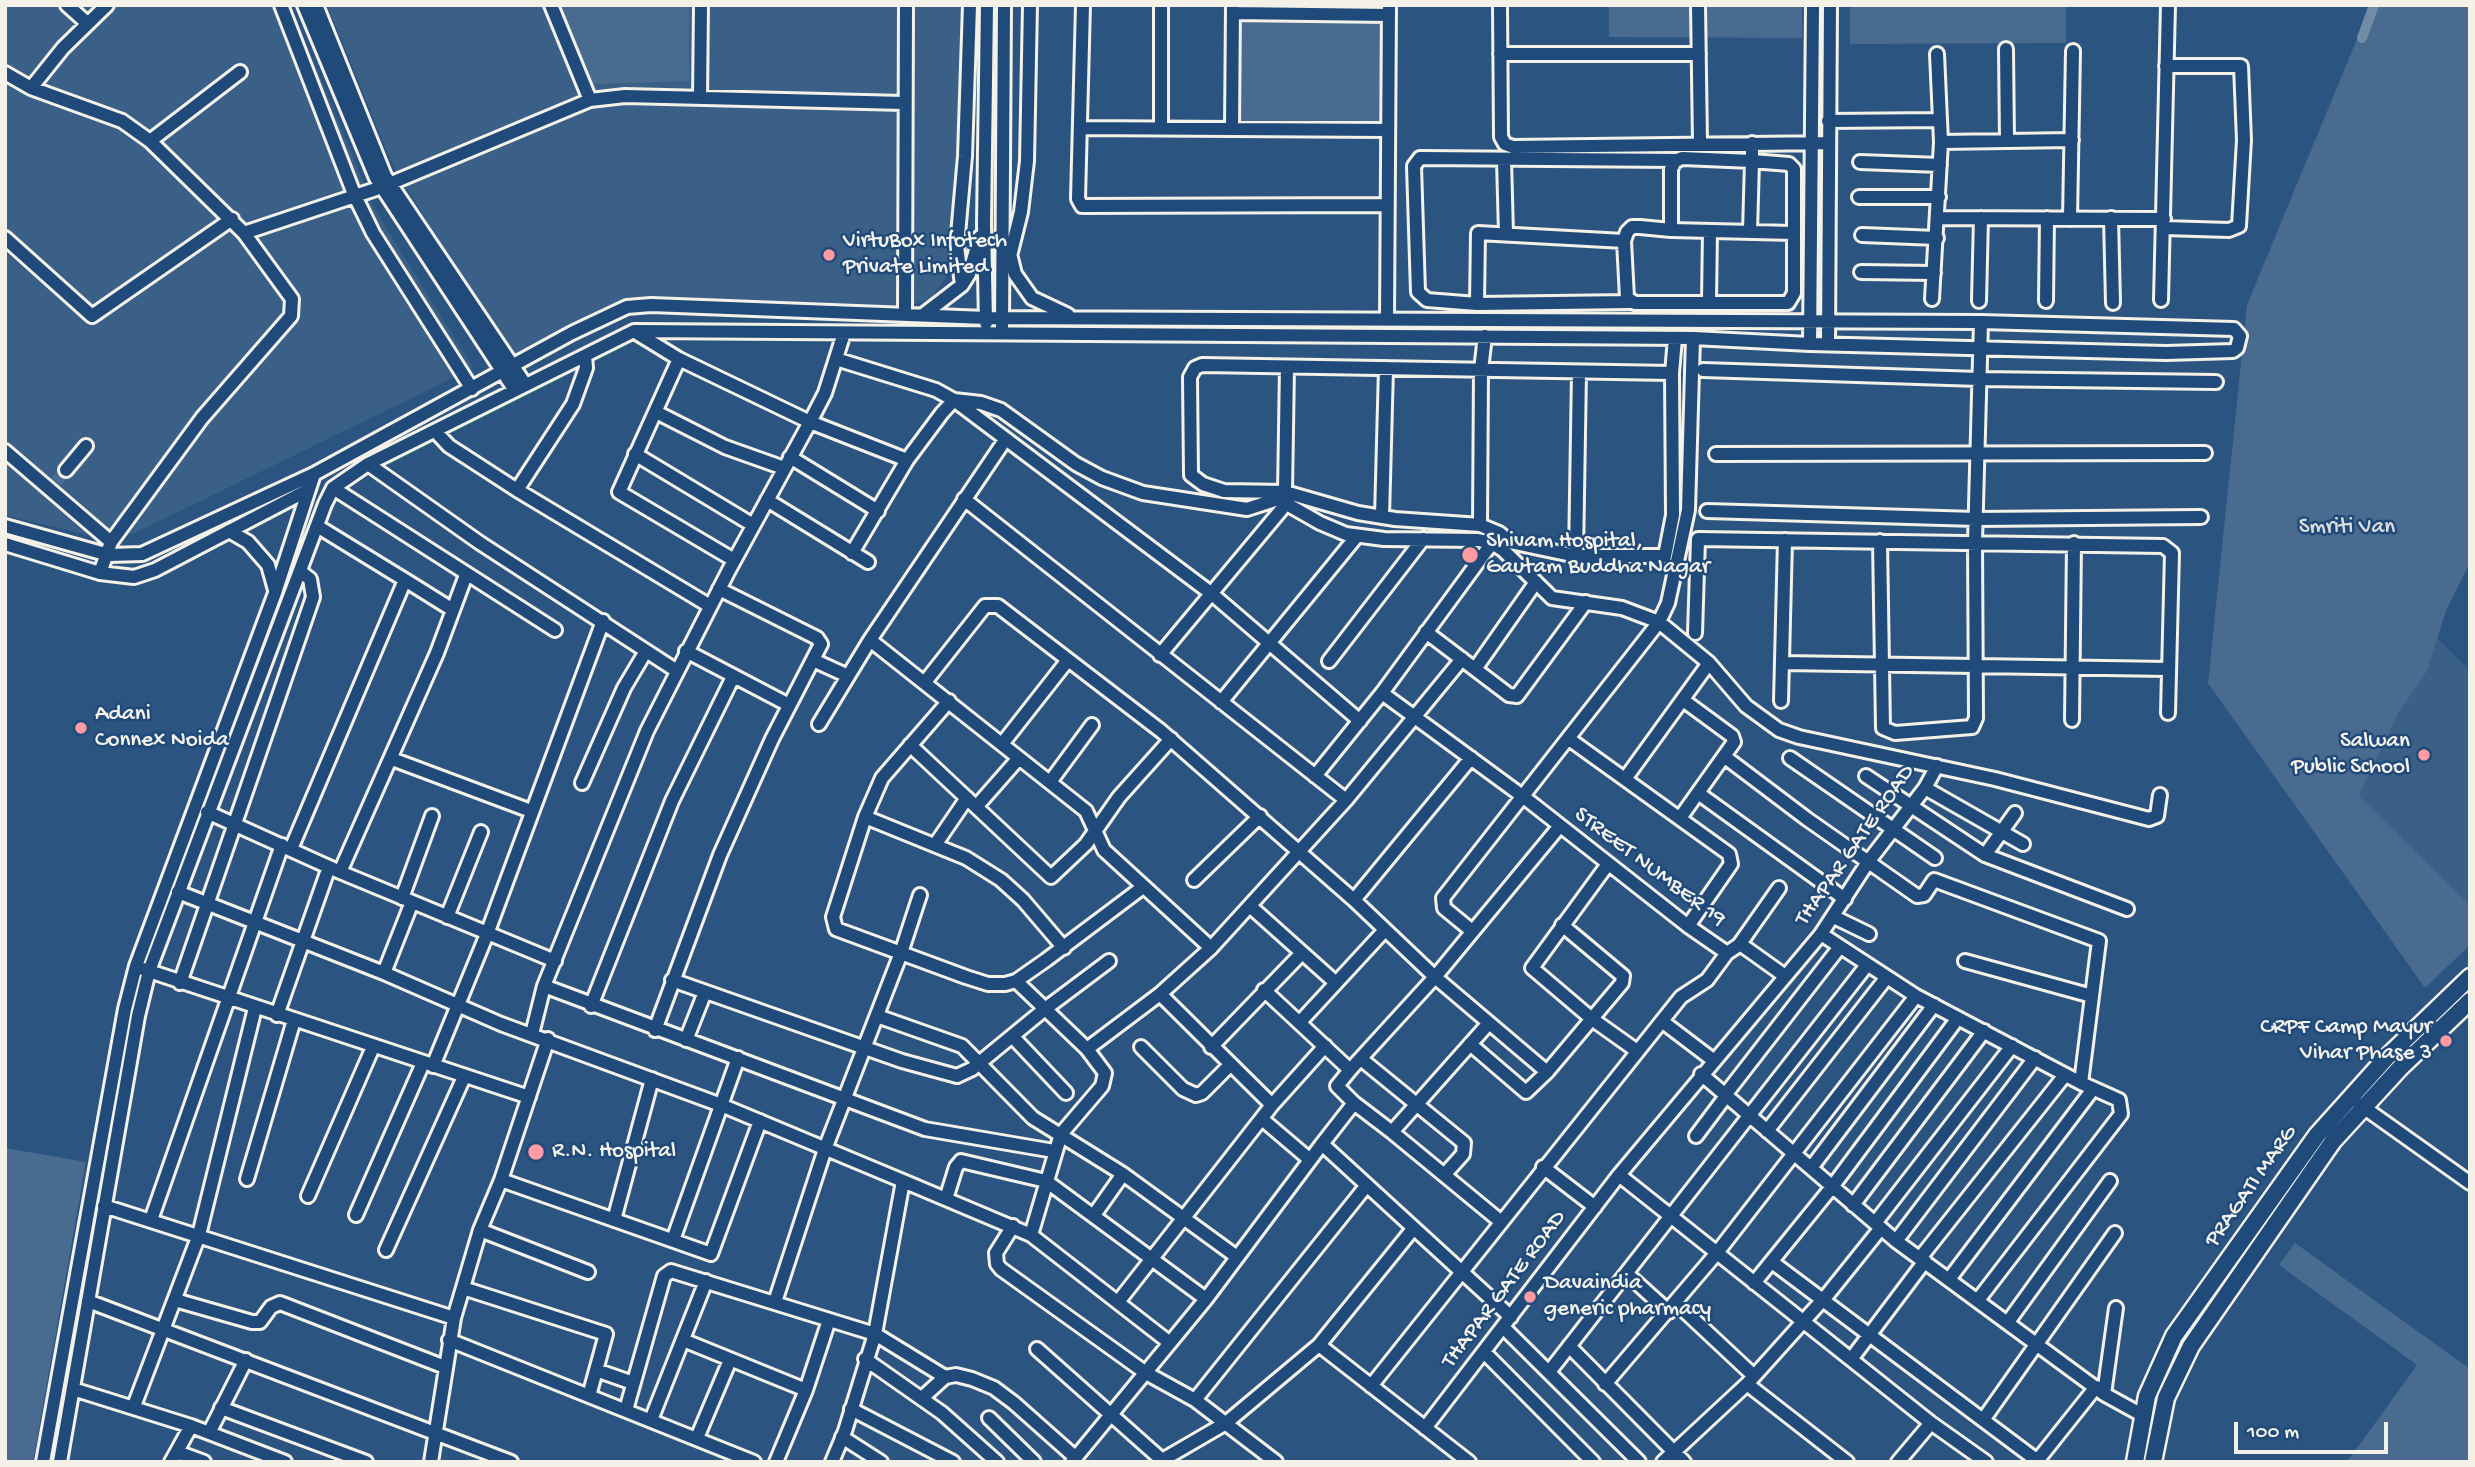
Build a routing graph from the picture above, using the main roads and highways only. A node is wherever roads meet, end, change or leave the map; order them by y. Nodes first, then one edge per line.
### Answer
1 (2470, 977) edge
2 (2470, 1001) edge
3 (2357, 1102) junction
4 (2135, 1462) edge
5 (2153, 1462) edge

1 - 3 main road, PRAGATI MARG
2 - 3 main road, PRAGATI MARG
3 - 4 main road, PRAGATI MARG
3 - 5 main road, PRAGATI MARG

